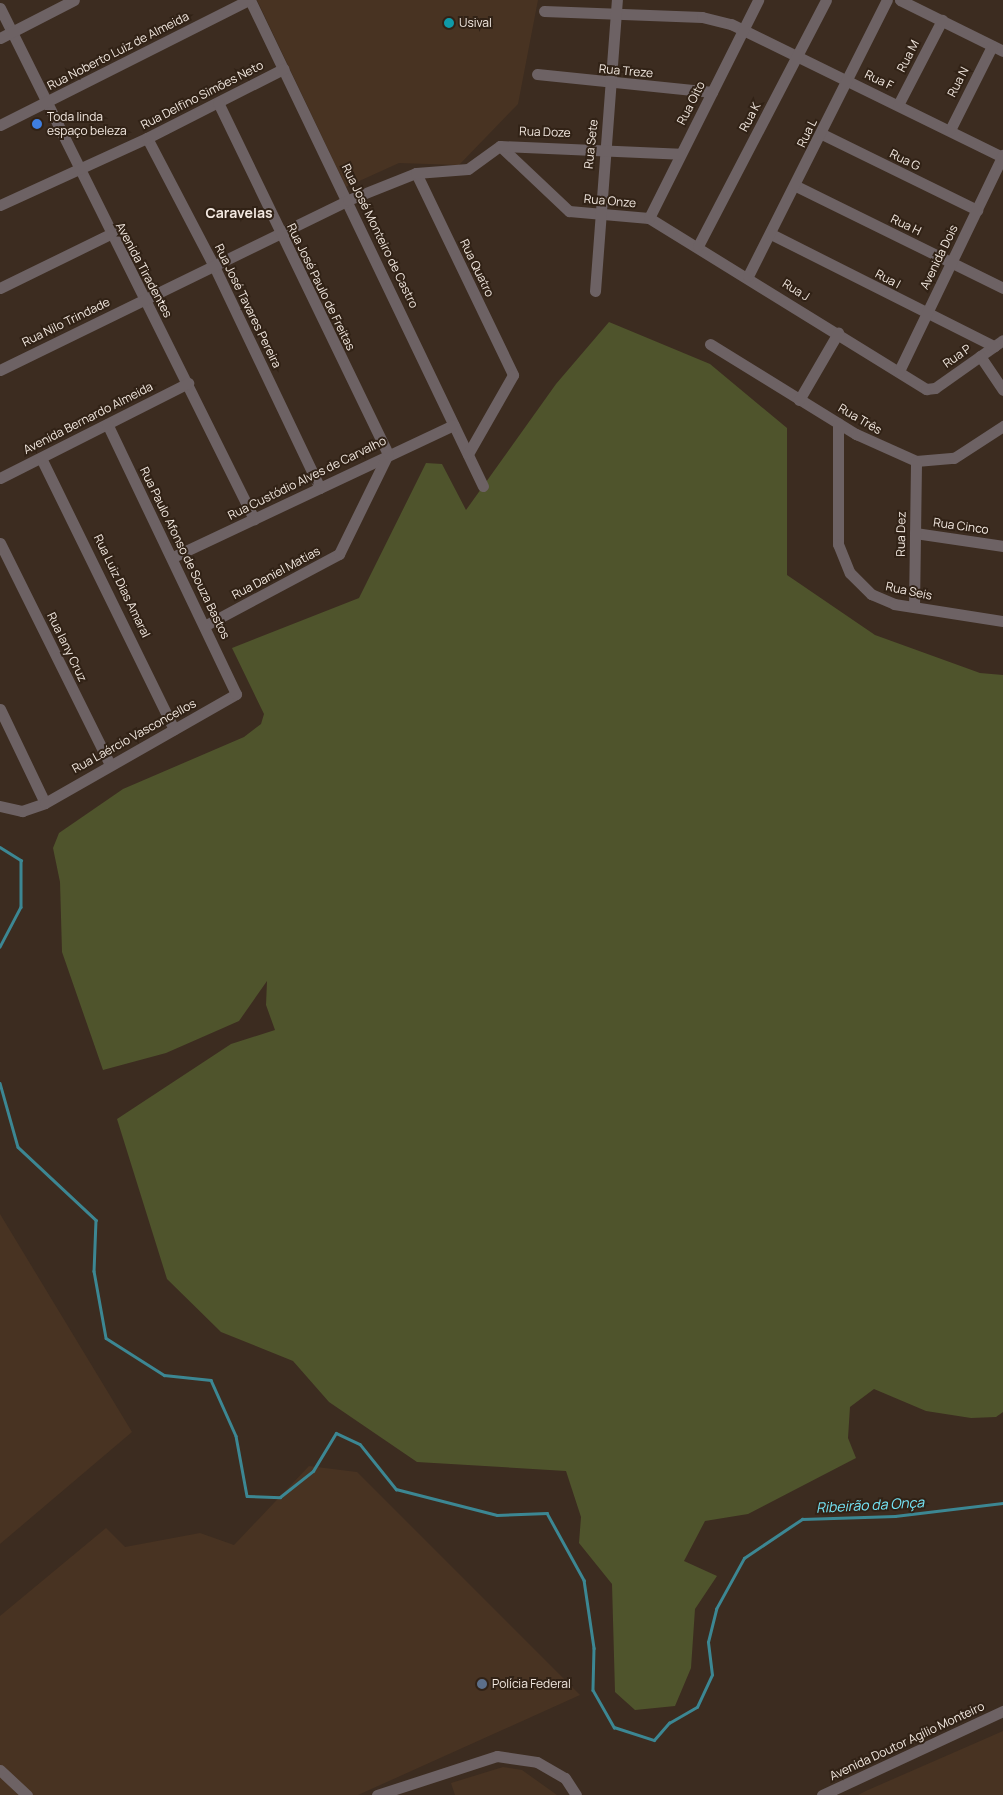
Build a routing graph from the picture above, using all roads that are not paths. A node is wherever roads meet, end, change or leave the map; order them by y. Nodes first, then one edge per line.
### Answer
1 (74, 0) edge
2 (249, 0) edge
3 (617, 0) edge
4 (758, 0) edge
5 (826, 0) edge
6 (887, 0) edge
7 (900, 0) edge
8 (0, 8) edge
9 (544, 11) dead end
10 (616, 14) junction
11 (942, 20) junction
12 (744, 30) junction
13 (5, 36) edge
14 (992, 46) junction
15 (1003, 51) edge
16 (797, 57) junction
17 (283, 69) junction
18 (537, 74) dead end
19 (848, 80) junction
20 (611, 84) junction
21 (712, 92) junction
22 (46, 103) junction
23 (218, 103) junction
24 (898, 105) junction
25 (0, 126) edge
26 (950, 130) junction
27 (822, 134) junction
28 (147, 138) junction
29 (500, 146) junction
30 (604, 148) junction
31 (680, 154) junction
32 (1003, 156) edge
33 (78, 169) junction
34 (416, 173) junction
35 (796, 186) junction
36 (348, 200) junction
37 (0, 205) edge
38 (977, 210) junction
39 (598, 213) junction
40 (649, 218) junction
41 (110, 234) junction
42 (279, 234) junction
43 (771, 234) junction
44 (698, 246) junction
45 (952, 263) junction
46 (214, 266) junction
47 (748, 276) junction
48 (0, 288) edge
49 (1003, 288) edge
50 (594, 291) dead end
51 (144, 300) junction
52 (925, 314) junction
53 (838, 333) junction
54 (998, 343) edge
55 (710, 344) dead end
56 (980, 356) junction
57 (0, 370) edge
58 (899, 371) junction
59 (188, 383) junction
60 (926, 389) joint
61 (1003, 390) edge
62 (799, 400) junction
63 (838, 423) junction
64 (107, 424) junction
65 (454, 425) junction
66 (1003, 426) edge
67 (388, 454) junction
68 (468, 454) junction
69 (41, 458) junction
70 (916, 461) junction
71 (0, 478) edge
72 (482, 486) dead end
73 (320, 488) junction
74 (254, 519) junction
75 (915, 533) junction
76 (0, 543) edge
77 (1003, 546) edge
78 (173, 558) junction
79 (914, 607) junction
80 (1003, 621) edge
81 (206, 625) junction
82 (236, 694) joint
83 (0, 709) edge
84 (174, 729) junction
85 (109, 763) junction
86 (45, 803) junction
87 (0, 806) edge
88 (1003, 1711) edge
89 (0, 1770) edge
90 (27, 1795) edge
91 (377, 1795) edge
92 (576, 1795) edge
93 (822, 1795) edge

1 - 13 street
2 - 17 street, Rua José Monteiro de Castro
2 - 22 street, Rua Noberto Luiz de Almeida
3 - 10 street, Rua Sete
4 - 12 street, Rua Oito
5 - 16 street, Rua K
6 - 19 street, Rua L
7 - 11 street
8 - 13 street
9 - 10 street, Rua F
10 - 12 street, Rua F
10 - 20 street, Rua Sete
11 - 14 street
11 - 24 street, Rua M
12 - 16 street, Rua F
12 - 21 street, Rua Oito
13 - 22 street, Avenida Tiradentes
14 - 15 street
14 - 26 street, Rua N
16 - 19 street, Rua F
16 - 44 street, Rua K
17 - 23 street, Rua Delfino Simões Neto
17 - 36 street, Rua José Monteiro de Castro
18 - 20 street, Rua Treze
19 - 24 street, Rua F
19 - 27 street, Rua L
20 - 21 street, Rua Treze
20 - 30 street, Rua Sete
21 - 31 street, Rua Oito
22 - 25 street, Rua Noberto Luiz de Almeida
22 - 33 street, Avenida Tiradentes
23 - 28 street, Rua Delfino Simões Neto
23 - 42 street, Rua José Paulo de Freitas
24 - 26 street, Rua F
26 - 32 street, Rua F
27 - 35 street, Rua L
27 - 38 street, Rua G
28 - 33 street, Rua Delfino Simões Neto
28 - 46 street, Rua José Tavares Pereira
29 - 30 street, Rua Doze
29 - 34 street, Rua Nilo Trindade
29 - 39 street, Rua Onze
30 - 31 street, Rua Doze
30 - 39 street, Rua Sete
31 - 40 street, Rua Oito
32 - 38 street, Avenida Dois
33 - 37 street, Rua Delfino Simões Neto
33 - 41 street, Avenida Tiradentes
34 - 36 street, Rua Nilo Trindade
34 - 68 street, Rua Quatro
35 - 43 street, Rua L
35 - 45 street, Rua H
36 - 42 street, Rua Nilo Trindade
36 - 65 street, Rua José Monteiro de Castro
38 - 45 street, Avenida Dois
39 - 40 street, Rua Onze
39 - 50 street, Rua Sete
40 - 44 street, Rua J
41 - 48 street
41 - 51 street, Avenida Tiradentes
42 - 46 street, Rua Nilo Trindade
42 - 67 street, Rua José Paulo de Freitas
43 - 47 street, Rua L
43 - 52 street, Rua I
44 - 47 street, Rua J
45 - 49 street, Rua H
45 - 52 street, Avenida Dois
46 - 51 street, Rua Nilo Trindade
46 - 73 street, Rua José Tavares Pereira
47 - 53 street, Rua J
51 - 57 street, Rua Nilo Trindade
51 - 59 street, Avenida Tiradentes
52 - 54 street, Rua I
52 - 58 street, Avenida Dois
53 - 58 street, Rua J
53 - 62 street
54 - 56 street, Rua P
55 - 62 street, Rua Três
56 - 60 street, Rua P
56 - 61 street
58 - 60 street, Rua J
59 - 64 street, Avenida Bernardo Almeida
59 - 74 street, Avenida Tiradentes
62 - 63 street, Rua Três
63 - 70 street, Rua Três
63 - 79 street, Rua Seis
64 - 69 street, Avenida Bernardo Almeida
64 - 78 street, Rua Paulo Afonso de Souza Bastos
65 - 67 street, Rua Custódio Alves de Carvalho
65 - 68 street, Rua José Monteiro de Castro
66 - 70 street
67 - 73 street, Rua Custódio Alves de Carvalho
67 - 81 street, Rua Daniel Matias
68 - 72 street, Rua José Monteiro de Castro
69 - 71 street, Avenida Bernardo Almeida
69 - 84 street, Rua Luiz Dias Amaral
70 - 75 street, Rua Dez
73 - 74 street, Rua Custódio Alves de Carvalho
74 - 78 street, Rua Custódio Alves de Carvalho
75 - 77 street, Rua Cinco
75 - 79 street, Rua Dez
76 - 85 street, Rua Iany Cruz
78 - 81 street, Rua Paulo Afonso de Souza Bastos
79 - 80 street, Rua Seis
81 - 82 street, Rua Paulo Afonso de Souza Bastos
82 - 84 street, Rua Laércio Vasconcellos
83 - 86 street
84 - 85 street, Rua Laércio Vasconcellos
85 - 86 street, Rua Laércio Vasconcellos
86 - 87 street, Rua Laércio Vasconcellos
88 - 93 street, Avenida Doutor Agílio Monteiro
89 - 90 street
91 - 92 street

